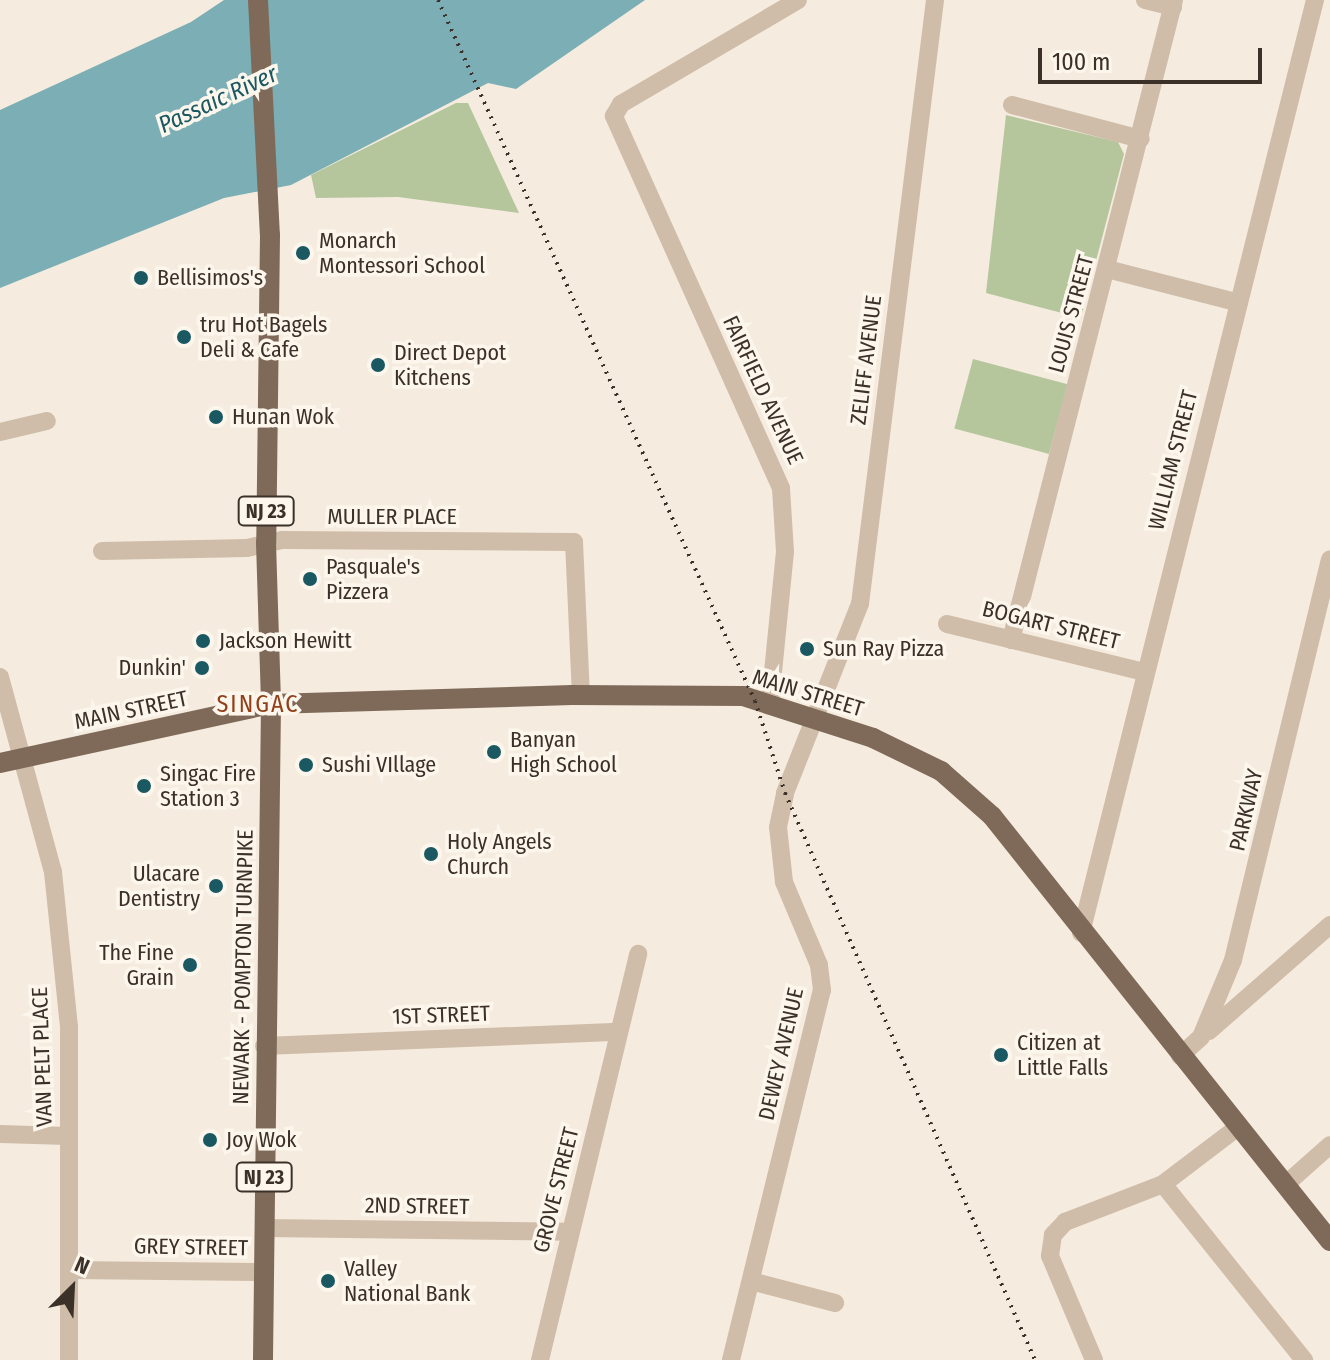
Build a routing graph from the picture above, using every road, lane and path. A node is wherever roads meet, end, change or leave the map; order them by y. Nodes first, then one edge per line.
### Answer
1 (258, 0) edge
2 (798, 0) edge
3 (935, 0) edge
4 (1145, 0) edge
5 (1315, 0) edge
6 (1174, 4) edge
7 (1012, 105) dead end
8 (1141, 139) junction
9 (1107, 269) junction
10 (1239, 303) junction
11 (47, 421) dead end
12 (0, 432) edge
13 (266, 543) junction
14 (102, 551) dead end
15 (1330, 560) edge
16 (947, 624) dead end
17 (1011, 640) junction
18 (1144, 672) junction
19 (0, 677) edge
20 (581, 695) junction
21 (770, 702) junction
22 (271, 704) junction
23 (817, 719) junction
24 (21, 758) junction
25 (0, 763) edge
26 (1330, 925) edge
27 (1081, 933) junction
28 (638, 954) dead end
29 (619, 1032) junction
30 (1201, 1037) junction
31 (264, 1046) junction
32 (1180, 1056) junction
33 (1238, 1127) junction
34 (0, 1134) edge
35 (68, 1136) junction
36 (1330, 1145) edge
37 (1163, 1184) junction
38 (1285, 1185) junction
39 (264, 1228) junction
40 (570, 1232) junction
41 (1330, 1241) edge
42 (70, 1270) junction
43 (263, 1272) junction
44 (751, 1281) junction
45 (835, 1303) dead end
46 (69, 1360) edge
47 (263, 1360) edge
48 (540, 1360) edge
49 (731, 1360) edge
50 (1094, 1360) edge
51 (1304, 1360) edge

1 - 13 main road, NEWARK - POMPTON TURNPIKE / NJ 23
2 - 21 street, FAIRFIELD AVENUE
3 - 23 street, ZELIFF AVENUE
4 - 6 street
5 - 10 street, WILLIAM STREET
6 - 8 street, LOUIS STREET
7 - 8 street
8 - 9 street, LOUIS STREET
9 - 10 street
9 - 17 street, LOUIS STREET
10 - 18 street, WILLIAM STREET
11 - 12 street
13 - 14 street, MULLER PLACE
13 - 20 street, MULLER PLACE
13 - 22 main road, NEWARK - POMPTON TURNPIKE / NJ 23
15 - 30 street, PARKWAY
16 - 17 street, BOGART STREET
17 - 18 street, BOGART STREET
18 - 27 street, WILLIAM STREET
19 - 24 street, VAN PELT PLACE
20 - 21 main road, MAIN STREET
20 - 22 main road, MAIN STREET
21 - 23 main road, MAIN STREET
22 - 24 main road, MAIN STREET
22 - 31 main road, NEWARK - POMPTON TURNPIKE / NJ 23
23 - 27 main road, MAIN STREET
23 - 44 street, DEWEY AVENUE
24 - 25 main road, MAIN STREET
24 - 35 street, VAN PELT PLACE
26 - 30 street
27 - 32 main road, MAIN STREET
28 - 29 street, GROVE STREET
29 - 31 street, 1ST STREET
29 - 40 street, GROVE STREET
30 - 32 street, PARKWAY
31 - 39 main road, NEWARK - POMPTON TURNPIKE / NJ 23
32 - 33 main road, MAIN STREET
33 - 37 street
33 - 38 main road, MAIN STREET
34 - 35 street
35 - 42 street, VAN PELT PLACE
36 - 38 street
37 - 50 street
37 - 51 street
38 - 41 main road, MAIN STREET
39 - 40 street, 2ND STREET
39 - 43 main road, NEWARK - POMPTON TURNPIKE / NJ 23
40 - 48 street, GROVE STREET
42 - 43 street, GREY STREET
42 - 46 street, VAN PELT PLACE
43 - 47 main road, NEWARK - POMPTON TURNPIKE / NJ 23
44 - 45 street
44 - 49 street, DEWEY AVENUE

